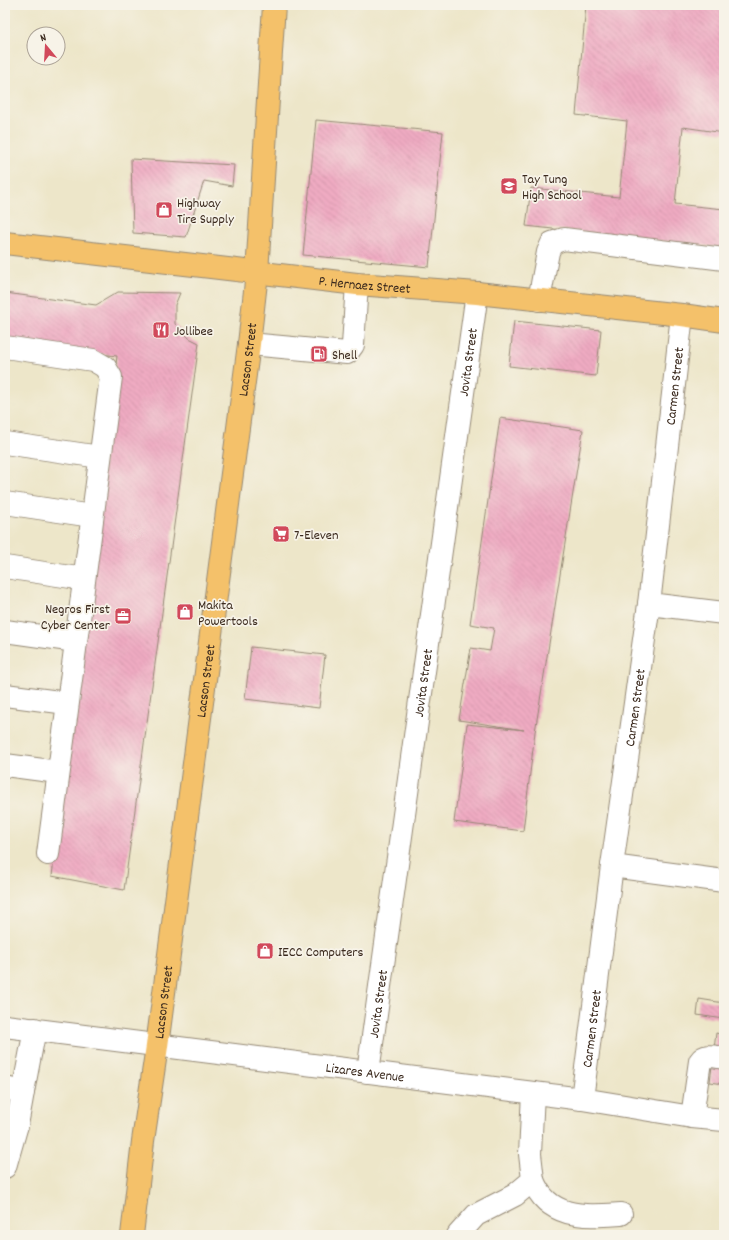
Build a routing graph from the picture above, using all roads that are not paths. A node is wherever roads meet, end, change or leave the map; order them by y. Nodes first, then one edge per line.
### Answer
1 (274, 5) edge
2 (5, 243) edge
3 (724, 259) edge
4 (257, 273) junction
5 (357, 284) junction
6 (477, 293) junction
7 (539, 300) junction
8 (682, 315) junction
9 (724, 321) edge
10 (249, 344) junction
11 (5, 347) edge
12 (5, 443) edge
13 (100, 457) junction
14 (5, 504) edge
15 (92, 516) junction
16 (5, 567) edge
17 (84, 579) junction
18 (649, 604) junction
19 (724, 613) edge
20 (5, 630) edge
21 (76, 641) junction
22 (5, 695) edge
23 (67, 703) junction
24 (5, 765) edge
25 (58, 772) junction
26 (48, 854) dead end
27 (612, 866) junction
28 (724, 881) edge
29 (5, 1026) edge
30 (35, 1029) junction
31 (157, 1046) junction
32 (724, 1058) edge
33 (368, 1072) junction
34 (14, 1090) edge
35 (533, 1093) junction
36 (582, 1099) junction
37 (692, 1117) junction
38 (724, 1120) edge
39 (11, 1124) edge
40 (5, 1167) edge
41 (533, 1180) junction
42 (621, 1214) dead end
43 (132, 1235) edge
44 (458, 1235) edge

1 - 4 main road, Lacson Street
2 - 4 main road, P. Hernaez Street
3 - 7 street
4 - 5 main road, P. Hernaez Street
4 - 10 main road, Lacson Street
5 - 6 main road, P. Hernaez Street
5 - 10 street
6 - 7 main road, P. Hernaez Street
6 - 33 street, Jovita Street
7 - 8 main road, P. Hernaez Street
8 - 9 main road, P. Hernaez Street
8 - 18 street, Carmen Street
10 - 31 main road, Lacson Street
11 - 13 street
12 - 13 street
13 - 15 street
14 - 15 street
15 - 17 street
16 - 17 street
17 - 21 street
18 - 19 street
18 - 27 street, Carmen Street
20 - 21 street
21 - 23 street
22 - 23 street
23 - 25 street
24 - 25 street
25 - 26 street
27 - 28 street
27 - 36 street, Carmen Street
29 - 30 street, Lizares Avenue
30 - 31 street, Lizares Avenue
30 - 34 street
31 - 33 street, Lizares Avenue
31 - 43 main road, Lacson Street
32 - 37 street
33 - 35 street, Lizares Avenue
34 - 39 street
35 - 36 street, Lizares Avenue
35 - 41 street
36 - 37 street, Lizares Avenue
37 - 38 street, Lizares Avenue
39 - 40 street
41 - 42 street
41 - 44 street

